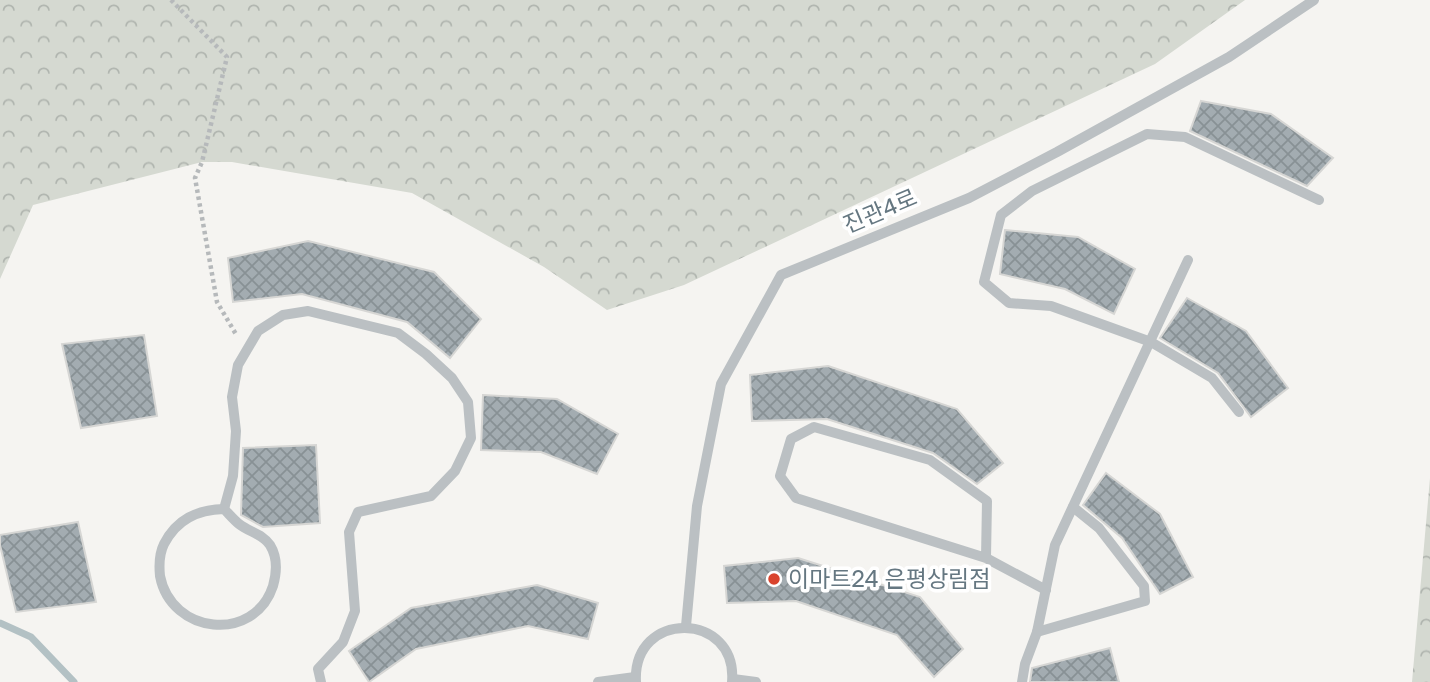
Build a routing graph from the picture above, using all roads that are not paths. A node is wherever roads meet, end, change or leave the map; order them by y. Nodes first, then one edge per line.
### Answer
1 (1314, 0) edge
2 (1319, 200) dead end
3 (1188, 260) dead end
4 (1151, 342) junction
5 (1239, 412) dead end
6 (1073, 507) junction
7 (224, 509) junction
8 (986, 558) junction
9 (1046, 590) junction
10 (686, 626) junction
11 (1037, 632) junction
12 (636, 680) edge
13 (733, 680) edge
14 (321, 682) edge
15 (598, 682) edge
16 (756, 682) edge
17 (1022, 682) edge

1 - 10 lane, 진관4로
2 - 4 lane
3 - 4 lane
4 - 5 lane
4 - 6 lane
6 - 9 lane
6 - 11 lane
7 - 7 lane
7 - 14 lane
8 - 8 lane
8 - 9 lane
9 - 11 lane
10 - 12 lane
10 - 13 lane
11 - 17 lane
12 - 15 lane
13 - 16 lane

